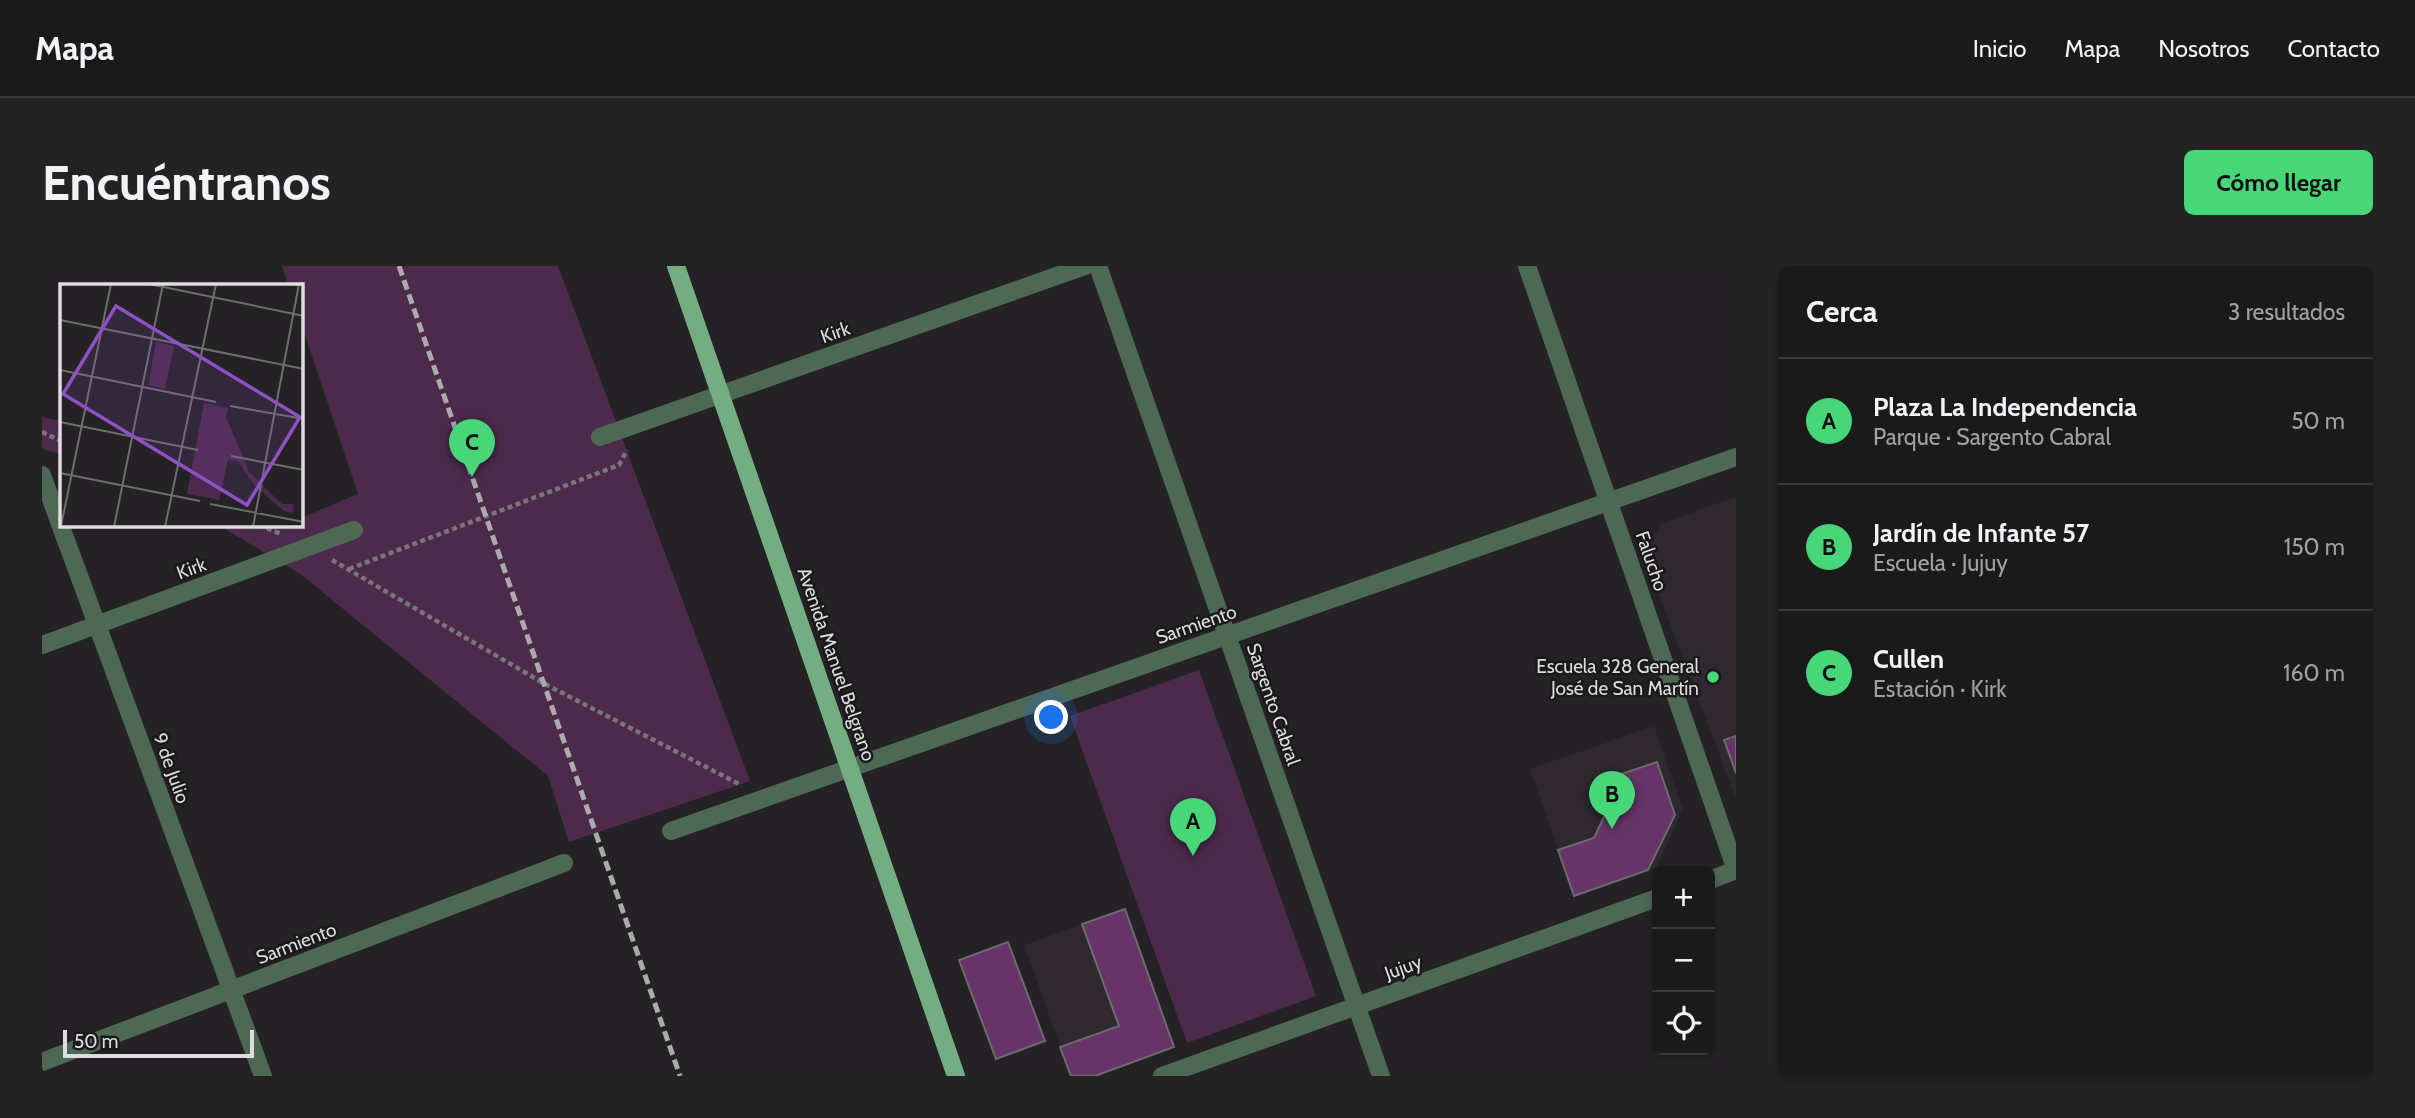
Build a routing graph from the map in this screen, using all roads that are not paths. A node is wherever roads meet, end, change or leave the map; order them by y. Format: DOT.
graph roads {
  1 [pos="676,266"];
  2 [pos="1085,266"];
  3 [pos="1098,266"];
  4 [pos="1527,266"];
  5 [pos="721,394"];
  6 [pos="600,437"];
  7 [pos="1736,457"];
  8 [pos="42,475"];
  9 [pos="1610,501"];
  10 [pos="60,524"];
  11 [pos="61,527"];
  12 [pos="354,530"];
  13 [pos="97,625"];
  14 [pos="1228,635"];
  15 [pos="42,645"];
  16 [pos="852,768"];
  17 [pos="670,831"];
  18 [pos="564,863"];
  19 [pos="1736,870"];
  20 [pos="1715,878"];
  21 [pos="1652,900"];
  22 [pos="232,990"];
  23 [pos="1356,1007"];
  24 [pos="42,1062"];
  25 [pos="262,1076"];
  26 [pos="956,1076"];
  27 [pos="1162,1076"];
  28 [pos="1381,1076"];
  1 -- 5 [label="main road, Avenida Manuel Belgrano"];
  2 -- 5 [label="street, Kirk"];
  3 -- 14 [label="street, Sargento Cabral"];
  4 -- 9 [label="street, Falucho"];
  5 -- 6 [label="street, Kirk"];
  5 -- 16 [label="main road, Avenida Manuel Belgrano"];
  7 -- 9 [label="street, Sarmiento"];
  8 -- 10 [label="street, 9 de Julio"];
  9 -- 14 [label="street, Sarmiento"];
  9 -- 19 [label="street, Falucho"];
  11 -- 13 [label="street, 9 de Julio"];
  12 -- 13 [label="street, Kirk"];
  13 -- 15 [label="street, Kirk"];
  13 -- 22 [label="street, 9 de Julio"];
  14 -- 16 [label="street, Sarmiento"];
  14 -- 23 [label="street, Sargento Cabral"];
  16 -- 17 [label="street, Sarmiento"];
  16 -- 26 [label="main road, Avenida Manuel Belgrano"];
  18 -- 22 [label="street, Sarmiento"];
  19 -- 20 [label="street"];
  21 -- 23 [label="street, Jujuy"];
  22 -- 24 [label="street, Sarmiento"];
  22 -- 25 [label="street, 9 de Julio"];
  23 -- 27 [label="street, Jujuy"];
  23 -- 28 [label="street, Sargento Cabral"];
}
